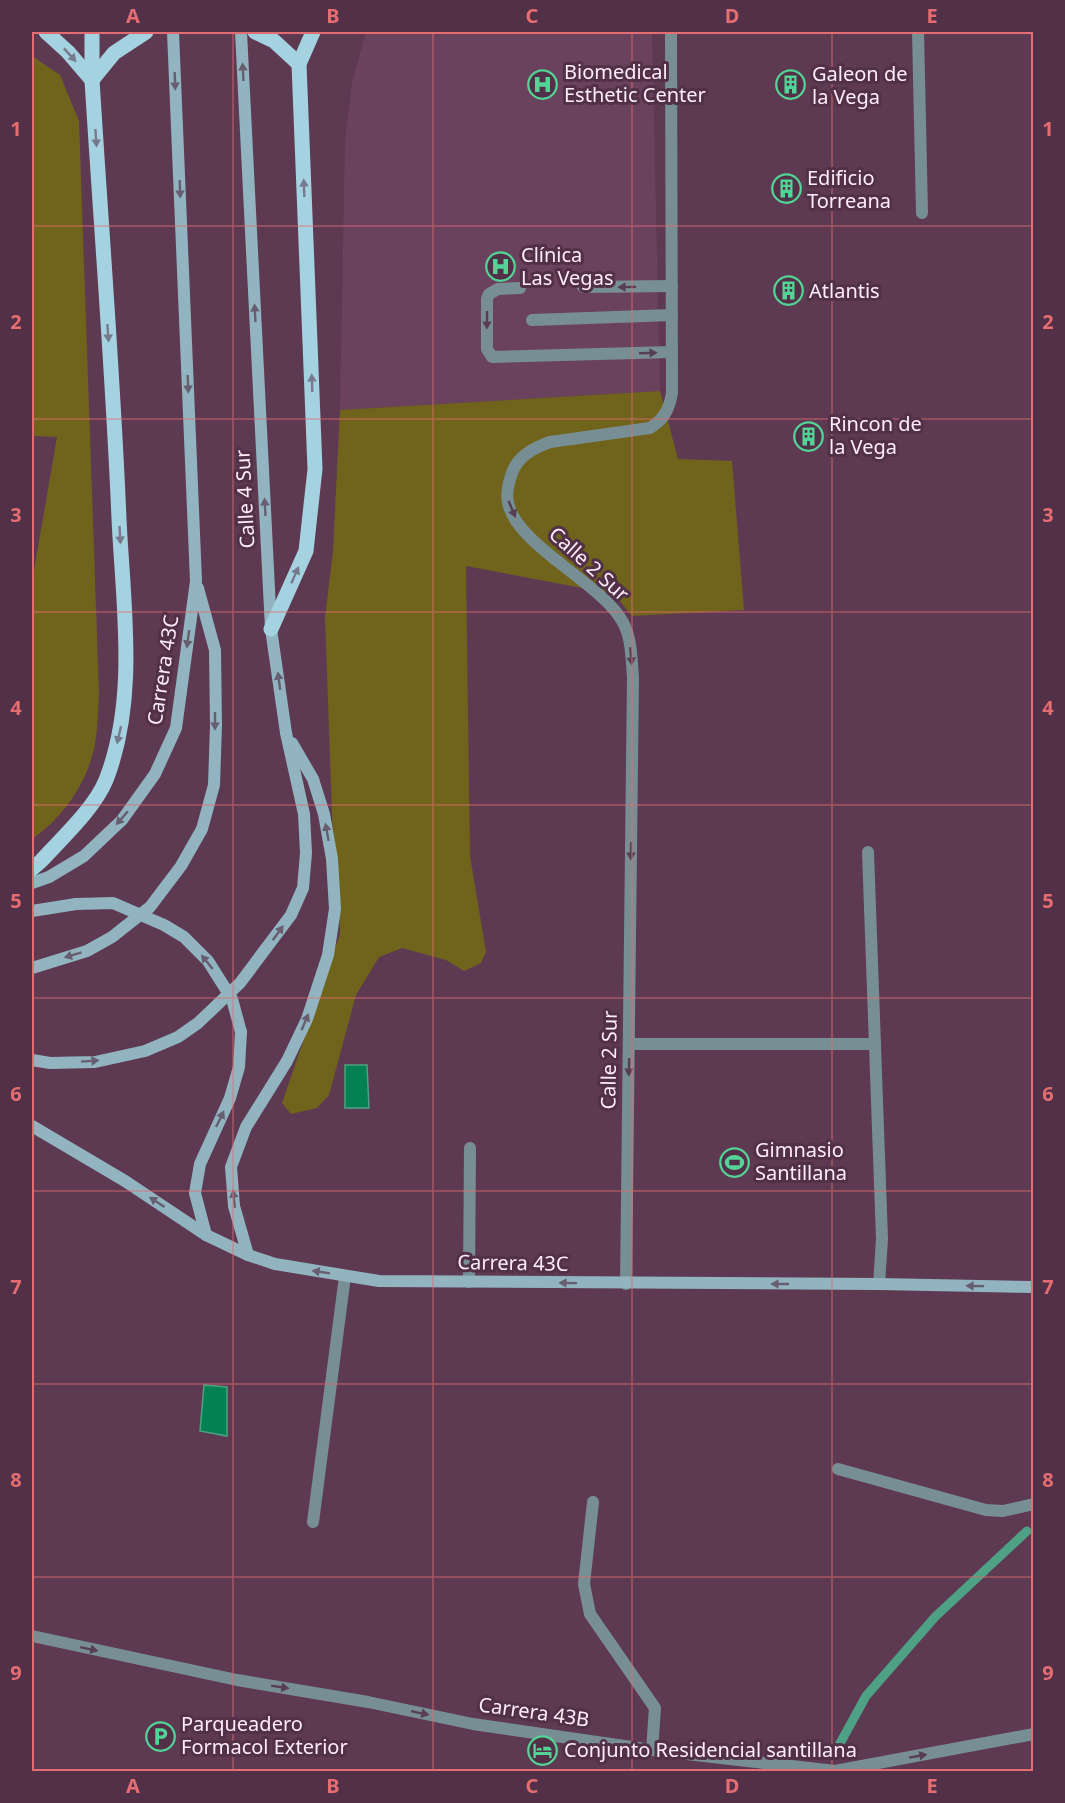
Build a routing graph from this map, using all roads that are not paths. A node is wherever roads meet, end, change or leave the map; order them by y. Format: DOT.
graph roads {
  1 [pos="45,32"];
  2 [pos="92,32"];
  3 [pos="146,32"];
  4 [pos="173,32"];
  5 [pos="241,32"];
  6 [pos="255,32"];
  7 [pos="313,32"];
  8 [pos="671,32"];
  9 [pos="918,32"];
  10 [pos="299,64"];
  11 [pos="92,80"];
  12 [pos="922,213"];
  13 [pos="672,286"];
  14 [pos="583,287"];
  15 [pos="520,288"];
  16 [pos="672,315"];
  17 [pos="532,320"];
  18 [pos="672,352"];
  19 [pos="196,581"];
  20 [pos="272,629"];
  21 [pos="286,733"];
  22 [pos="868,852"];
  23 [pos="32,868"];
  24 [pos="32,883"];
  25 [pos="32,911"];
  26 [pos="32,968"];
  27 [pos="629,1044"];
  28 [pos="875,1044"];
  29 [pos="32,1060"];
  30 [pos="32,1125"];
  31 [pos="470,1148"];
  32 [pos="206,1234"];
  33 [pos="248,1255"];
  34 [pos="345,1275"];
  35 [pos="469,1282"];
  36 [pos="626,1284"];
  37 [pos="879,1284"];
  38 [pos="1034,1287"];
  39 [pos="838,1469"];
  40 [pos="593,1502"];
  41 [pos="1034,1504"];
  42 [pos="313,1522"];
  43 [pos="32,1636"];
  44 [pos="1034,1734"];
  45 [pos="652,1750"];
  1 -- 11 [label="main road, one-way"];
  2 -- 11 [label="main road"];
  3 -- 11 [label="main road"];
  4 -- 19 [label="main road, one-way"];
  20 -- 5 [label="main road, Calle 4 Sur, one-way"];
  6 -- 10 [label="main road"];
  7 -- 10 [label="main road"];
  8 -- 13 [label="street, Calle 2 Sur"];
  9 -- 12 [label="street"];
  20 -- 10 [label="main road, one-way"];
  11 -- 23 [label="main road, one-way"];
  13 -- 14 [label="street, one-way"];
  13 -- 16 [label="street, Calle 2 Sur"];
  15 -- 18 [label="street, one-way"];
  16 -- 17 [label="street"];
  16 -- 18 [label="street, Calle 2 Sur"];
  18 -- 27 [label="street, Calle 2 Sur, one-way"];
  19 -- 24 [label="main road, Carrera 43C, one-way"];
  19 -- 26 [label="main road, one-way"];
  21 -- 20 [label="main road, Calle 4 Sur, one-way"];
  29 -- 21 [label="main road, Calle 4 Sur, one-way"];
  33 -- 21 [label="main road, one-way"];
  22 -- 28 [label="street"];
  32 -- 25 [label="main road, one-way, bridge"];
  27 -- 28 [label="street"];
  27 -- 36 [label="street, Calle 2 Sur, one-way"];
  28 -- 37 [label="street"];
  32 -- 30 [label="main road, Carrera 43C, one-way"];
  31 -- 35 [label="street"];
  32 -- 33 [label="main road, Carrera 43C"];
  34 -- 33 [label="main road, Carrera 43C, one-way"];
  34 -- 35 [label="main road, Carrera 43C"];
  34 -- 42 [label="street"];
  36 -- 35 [label="main road, Carrera 43C, one-way"];
  37 -- 36 [label="main road, Carrera 43C, one-way"];
  38 -- 37 [label="main road, Carrera 43C, one-way"];
  39 -- 41 [label="street"];
  40 -- 45 [label="street"];
  43 -- 45 [label="street, Carrera 43B, one-way"];
  45 -- 44 [label="street, Carrera 43B, one-way"];
}
